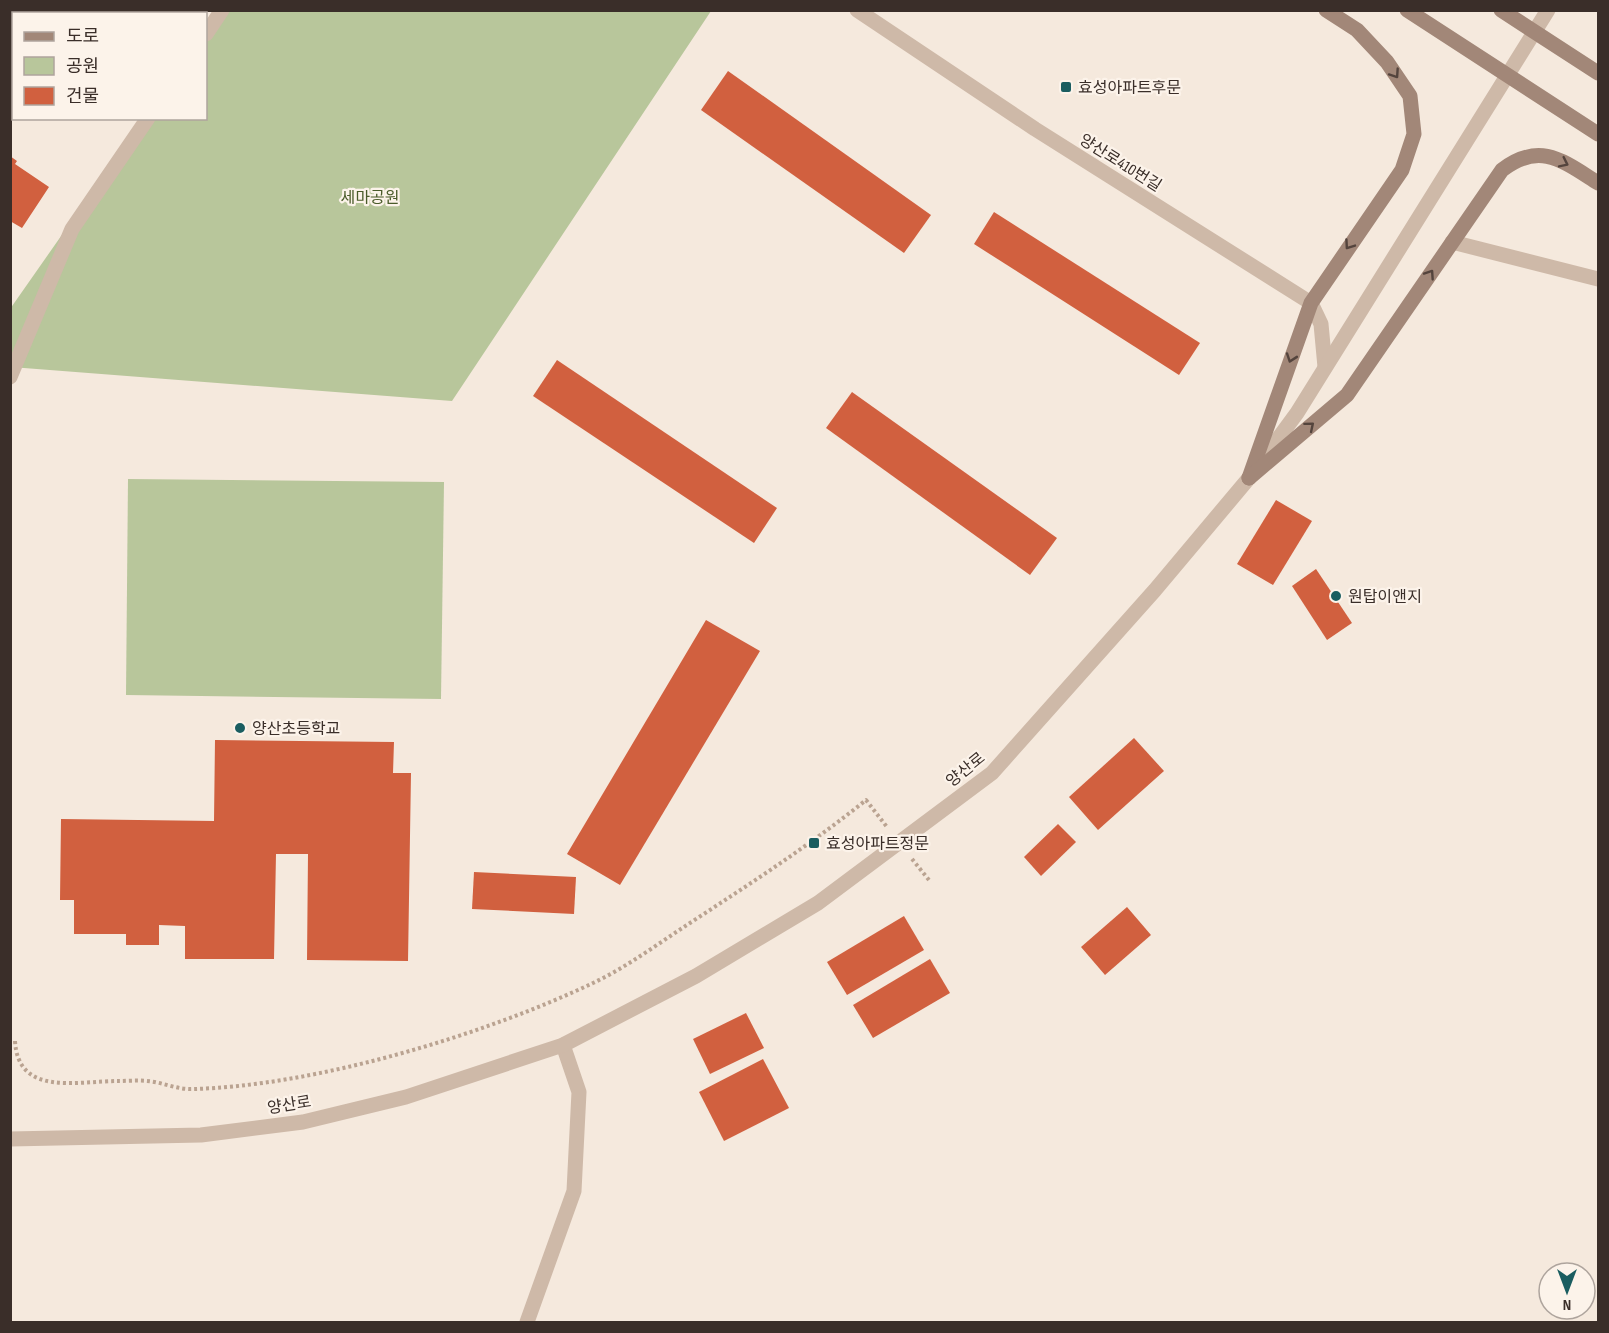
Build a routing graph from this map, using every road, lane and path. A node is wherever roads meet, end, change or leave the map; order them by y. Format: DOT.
graph roads {
  1 [pos="222,10"];
  2 [pos="857,10"];
  3 [pos="1326,10"];
  4 [pos="1407,10"];
  5 [pos="1501,10"];
  6 [pos="1548,10"];
  7 [pos="207,32"];
  8 [pos="1599,73"];
  9 [pos="147,120"];
  10 [pos="1599,134"];
  11 [pos="1599,183"];
  12 [pos="1452,242"];
  13 [pos="1599,279"];
  14 [pos="1311,303"];
  15 [pos="1325,367"];
  16 [pos="10,377"];
  17 [pos="1249,478"];
  18 [pos="866,800"];
  19 [pos="15,1041"];
  20 [pos="563,1045"];
  21 [pos="13,1054"];
  22 [pos="10,1139"];
  23 [pos="527,1323"];
  1 -- 7 [label="street"];
  2 -- 14 [label="street, 양산로410번길"];
  3 -- 14 [label="main road, one-way"];
  4 -- 10 [label="main road"];
  5 -- 8 [label="main road"];
  6 -- 15 [label="street, 양산로"];
  9 -- 16 [label="street"];
  12 -- 11 [label="main road, one-way"];
  12 -- 13 [label="street"];
  17 -- 12 [label="main road, one-way"];
  14 -- 15 [label="street"];
  14 -- 17 [label="main road, one-way"];
  15 -- 17 [label="street, 양산로"];
  17 -- 20 [label="street, 양산로"];
  18 -- 21 [label="path"];
  19 -- 21 [label="path"];
  20 -- 22 [label="street, 양산로"];
  20 -- 23 [label="street"];
}
